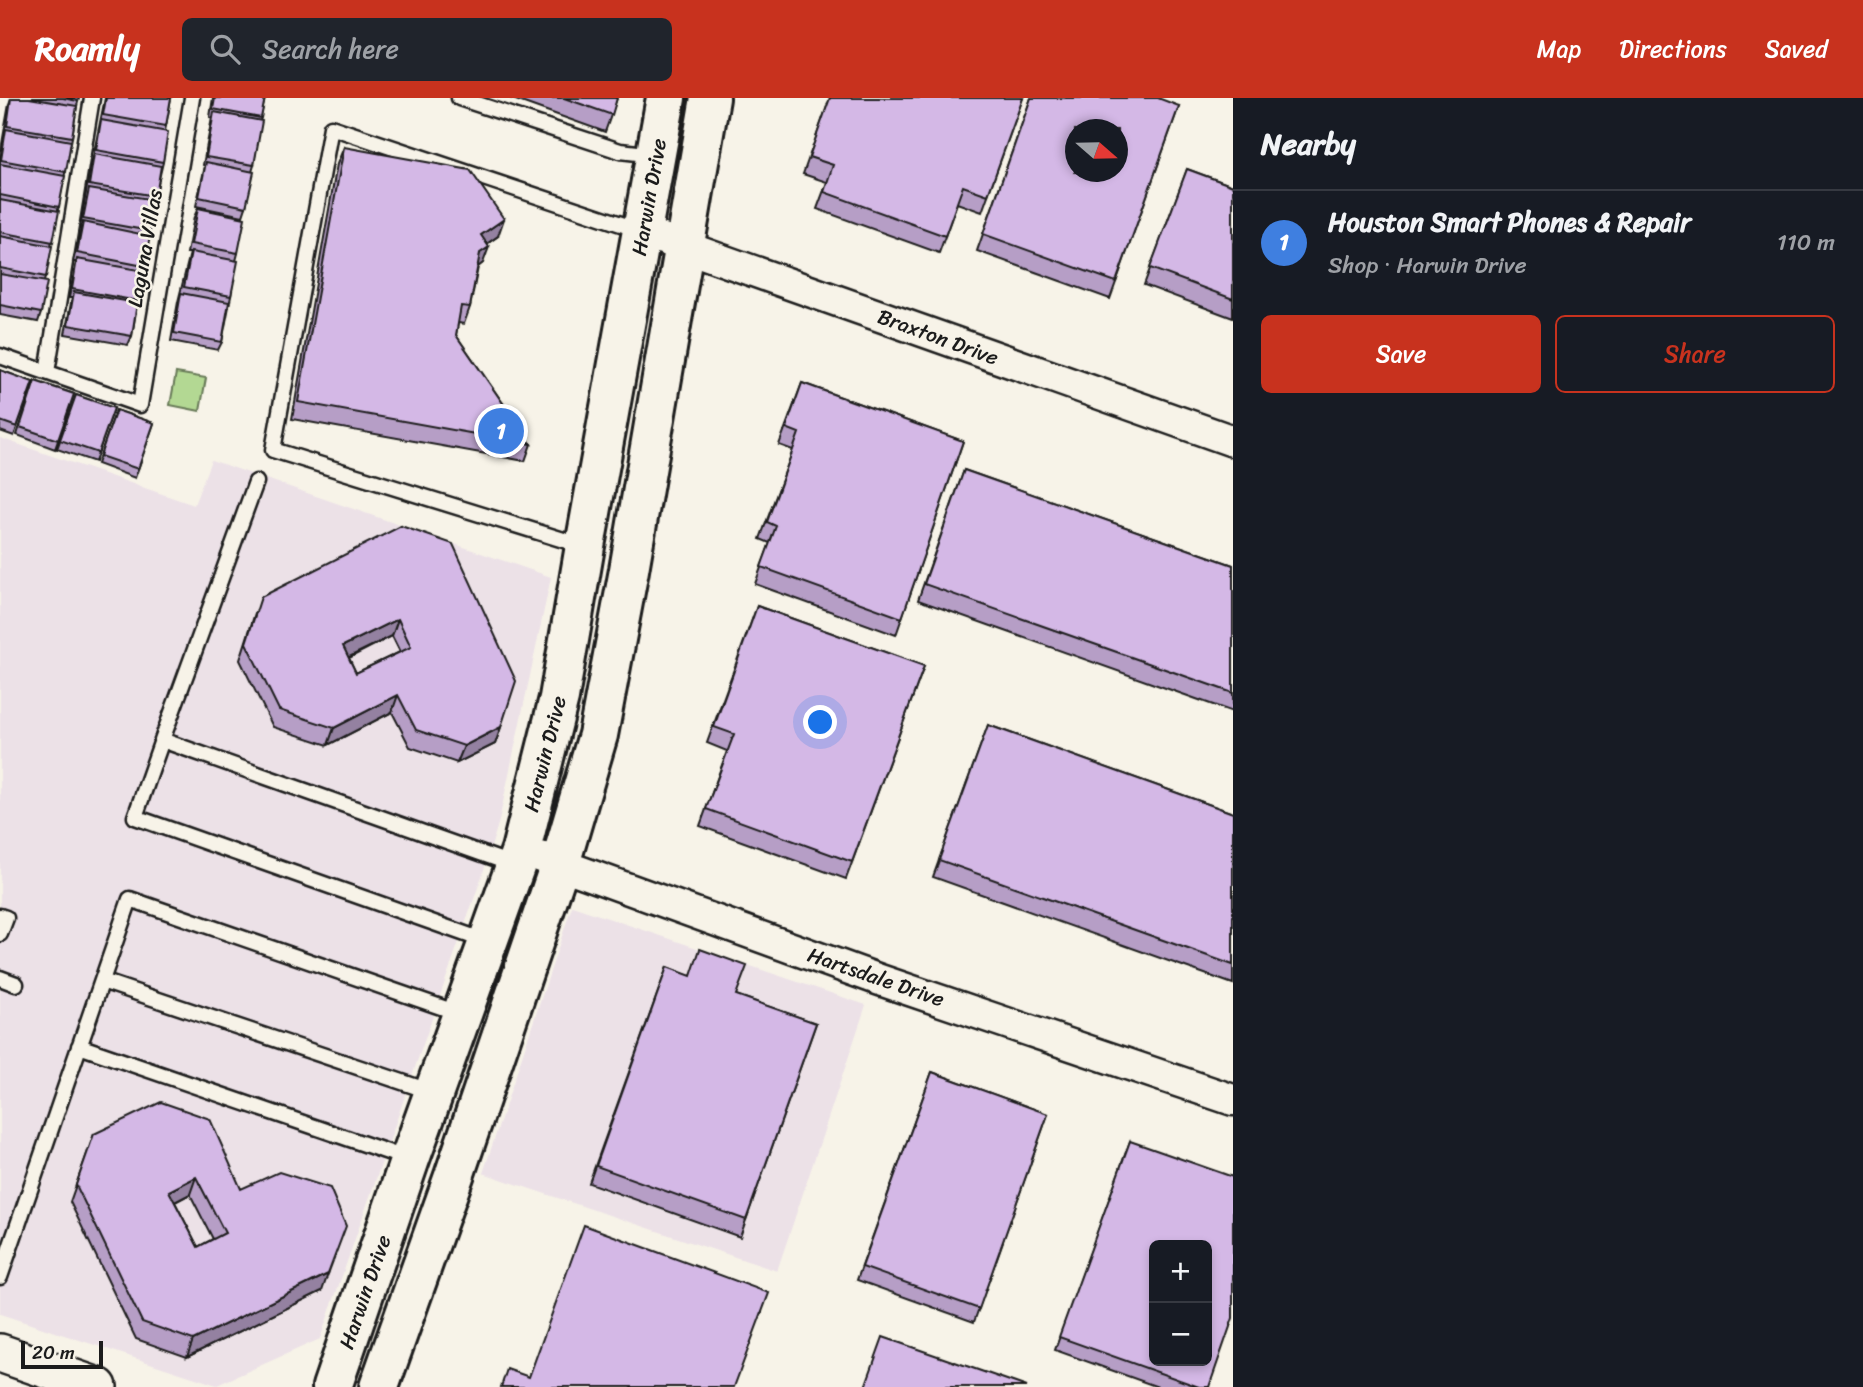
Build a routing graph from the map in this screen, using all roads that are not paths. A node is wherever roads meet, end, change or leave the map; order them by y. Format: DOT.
graph roads {
  1 [pos="92,98"];
  2 [pos="192,98"];
  3 [pos="459,98"];
  4 [pos="666,98"];
  5 [pos="710,98"];
  6 [pos="656,155"];
  7 [pos="643,232"];
  8 [pos="683,246"];
  9 [pos="0,356"];
  10 [pos="47,372"];
  11 [pos="1233,441"];
  12 [pos="256,482"];
  13 [pos="584,546"];
  14 [pos="162,740"];
  15 [pos="518,858"];
  16 [pos="560,863"];
  17 [pos="0,916"];
  18 [pos="0,934"];
  19 [pos="488,942"];
  20 [pos="0,978"];
  21 [pos="102,981"];
  22 [pos="16,984"];
  23 [pos="462,1015"];
  24 [pos="79,1046"];
  25 [pos="434,1092"];
  26 [pos="1233,1100"];
  27 [pos="410,1159"];
  28 [pos="454,1176"];
  29 [pos="0,1277"];
  30 [pos="0,1353"];
  31 [pos="98,1387"];
  32 [pos="332,1387"];
  33 [pos="379,1387"];
  1 -- 10 [label="lane"];
  2 -- 10 [label="lane, Laguna Villas"];
  3 -- 6 [label="lane"];
  4 -- 6 [label="main road, Harwin Drive"];
  5 -- 8 [label="main road, Harwin Drive"];
  6 -- 7 [label="main road, Harwin Drive"];
  7 -- 8 [label="street, Braxton Drive"];
  7 -- 13 [label="main road, Harwin Drive"];
  7 -- 13 [label="lane"];
  8 -- 11 [label="street, Braxton Drive"];
  8 -- 16 [label="main road, Harwin Drive"];
  9 -- 10 [label="lane"];
  12 -- 14 [label="lane"];
  13 -- 15 [label="main road, Harwin Drive"];
  14 -- 15 [label="lane"];
  14 -- 19 [label="lane"];
  15 -- 16 [label="street, Hartsdale Drive"];
  15 -- 19 [label="main road, Harwin Drive"];
  16 -- 26 [label="street, Hartsdale Drive"];
  16 -- 28 [label="main road, Harwin Drive"];
  17 -- 18 [label="lane"];
  19 -- 23 [label="main road, Harwin Drive"];
  20 -- 22 [label="lane"];
  21 -- 23 [label="lane"];
  21 -- 24 [label="lane"];
  21 -- 25 [label="lane"];
  23 -- 25 [label="main road, Harwin Drive"];
  24 -- 27 [label="lane"];
  24 -- 29 [label="lane"];
  25 -- 27 [label="main road, Harwin Drive"];
  27 -- 28 [label="main road"];
  27 -- 32 [label="main road, Harwin Drive"];
  28 -- 33 [label="main road, Harwin Drive"];
  30 -- 31 [label="street"];
}
